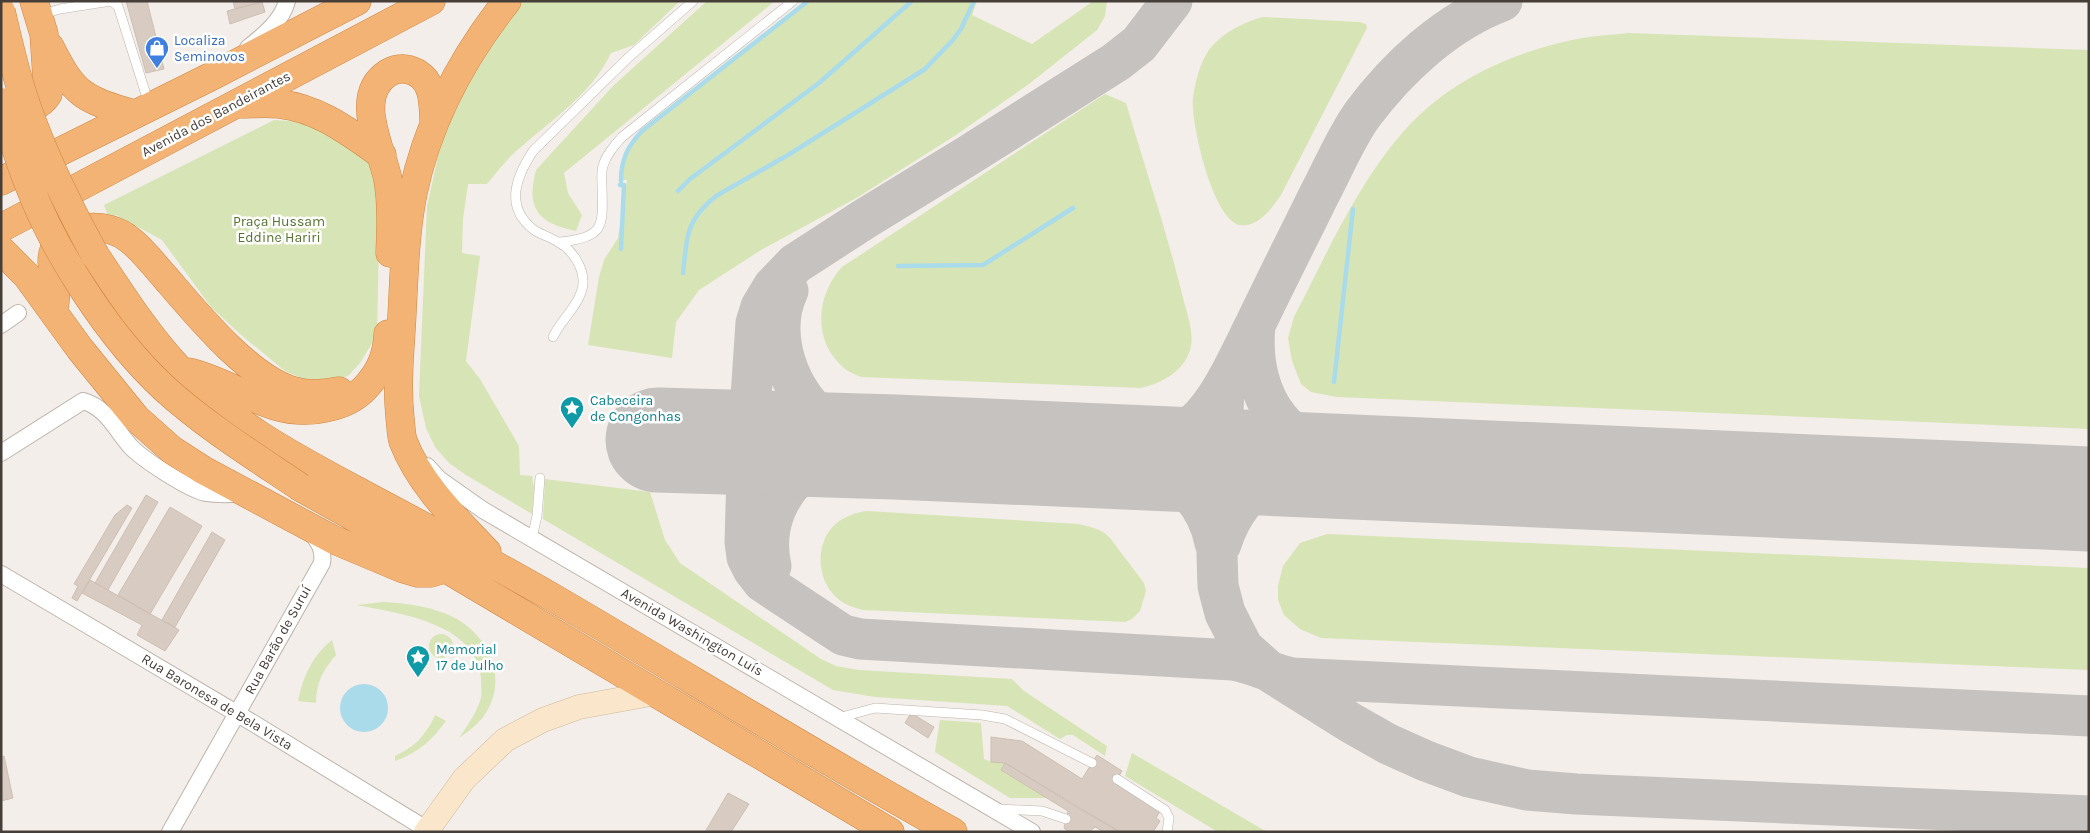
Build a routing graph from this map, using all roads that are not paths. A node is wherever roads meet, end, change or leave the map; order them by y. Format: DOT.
graph roads {
  1 [pos="111,1"];
  2 [pos="288,1"];
  3 [pos="357,1"];
  4 [pos="431,1"];
  5 [pos="507,1"];
  6 [pos="693,1"];
  7 [pos="793,1"];
  8 [pos="1,11"];
  9 [pos="39,17"];
  10 [pos="212,76"];
  11 [pos="1,102"];
  12 [pos="235,104"];
  13 [pos="142,110"];
  14 [pos="1,116"];
  15 [pos="434,122"];
  16 [pos="382,156"];
  17 [pos="1,181"];
  18 [pos="1,228"];
  19 [pos="560,242"];
  20 [pos="1,250"];
  21 [pos="54,310"];
  22 [pos="18,313"];
  23 [pos="1,325"];
  24 [pos="553,337"];
  25 [pos="179,370"];
  26 [pos="370,383"];
  27 [pos="397,392"];
  28 [pos="1,454"];
  29 [pos="305,476"];
  30 [pos="540,478"];
  31 [pos="248,494"];
  32 [pos="306,527"];
  33 [pos="532,538"];
  34 [pos="445,568"];
  35 [pos="503,569"];
  36 [pos="1,574"];
  37 [pos="656,693"];
  38 [pos="237,713"];
  39 [pos="838,718"];
  40 [pos="1092,763"];
  41 [pos="1117,779"];
  42 [pos="993,809"];
  43 [pos="1066,819"];
  44 [pos="428,831"];
  45 [pos="888,831"];
  46 [pos="170,832"];
  47 [pos="953,832"];
  48 [pos="1032,832"];
  49 [pos="1167,832"];
  1 -- 9 [label="lane"];
  1 -- 13 [label="lane"];
  2 -- 10 [label="street"];
  3 -- 10 [label="highway"];
  4 -- 12 [label="highway, Avenida dos Bandeirantes"];
  5 -- 15 [label="highway"];
  6 -- 19 [label="lane"];
  7 -- 19 [label="lane"];
  8 -- 25 [label="highway, bridge"];
  9 -- 13 [label="highway"];
  9 -- 14 [label="highway"];
  10 -- 13 [label="highway"];
  11 -- 29 [label="highway, bridge"];
  12 -- 16 [label="highway"];
  12 -- 18 [label="highway, Avenida dos Bandeirantes"];
  13 -- 17 [label="highway"];
  15 -- 16 [label="highway"];
  15 -- 27 [label="highway"];
  16 -- 26 [label="highway"];
  19 -- 24 [label="lane"];
  20 -- 21 [label="highway"];
  21 -- 26 [label="highway"];
  21 -- 31 [label="highway"];
  22 -- 23 [label="street"];
  25 -- 26 [label="highway"];
  25 -- 29 [label="highway"];
  27 -- 33 [label="street, Avenida Washington Luís"];
  27 -- 35 [label="highway"];
  28 -- 31 [label="street"];
  29 -- 34 [label="highway"];
  29 -- 35 [label="highway"];
  30 -- 33 [label="lane"];
  31 -- 32 [label="highway"];
  32 -- 34 [label="highway"];
  32 -- 38 [label="street, Rua Barão de Suruí"];
  33 -- 39 [label="street, Avenida Washington Luís"];
  34 -- 37 [label="highway"];
  35 -- 47 [label="highway"];
  36 -- 38 [label="street, Rua Baronesa de Bela Vista"];
  37 -- 44 [label="street"];
  37 -- 45 [label="highway"];
  38 -- 44 [label="street, Rua Baronesa de Bela Vista"];
  38 -- 46 [label="street, Rua Barão de Suruí"];
  39 -- 40 [label="lane"];
  39 -- 42 [label="street, Avenida Washington Luís"];
  41 -- 49 [label="lane"];
  42 -- 43 [label="lane"];
  42 -- 48 [label="street, Avenida Washington Luís"];
}
